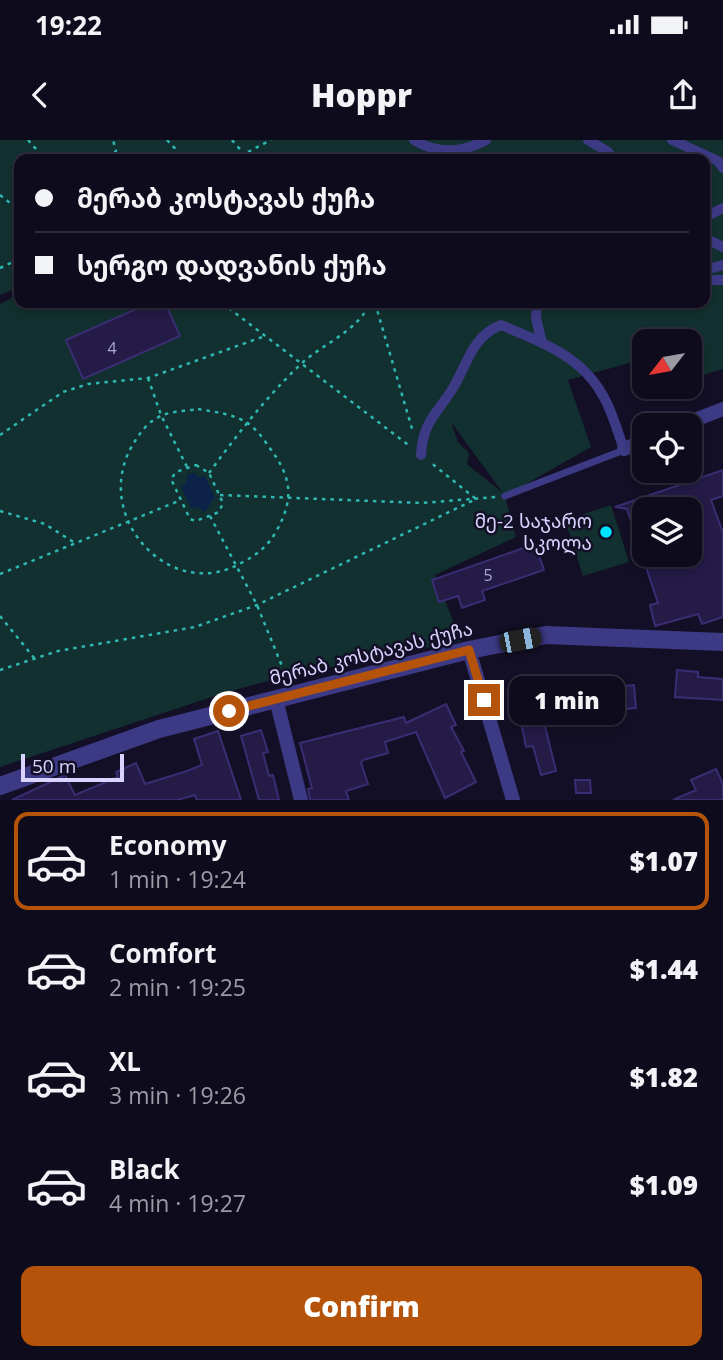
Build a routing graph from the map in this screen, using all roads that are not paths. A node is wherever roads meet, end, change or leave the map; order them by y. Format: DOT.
graph roads {
  1 [pos="414,140"];
  2 [pos="486,140"];
  3 [pos="608,140"];
  4 [pos="672,140"];
  5 [pos="592,142"];
  6 [pos="609,154"];
  7 [pos="704,154"];
  8 [pos="710,157"];
  9 [pos="723,168"];
  10 [pos="537,308"];
  11 [pos="542,343"];
  12 [pos="723,409"];
  13 [pos="702,417"];
  14 [pos="632,446"];
  15 [pos="624,449"];
  16 [pos="421,455"];
  17 [pos="505,496"];
  18 [pos="723,642"];
  19 [pos="469,650"];
  20 [pos="276,699"];
  21 [pos="0,786"];
  22 [pos="301,800"];
  23 [pos="513,800"];
  1 -- 2 [label="street"];
  3 -- 5 [label="street"];
  4 -- 7 [label="street"];
  5 -- 6 [label="street"];
  8 -- 9 [label="street"];
  10 -- 11 [label="street"];
  11 -- 15 [label="street"];
  11 -- 16 [label="street"];
  12 -- 13 [label="street"];
  14 -- 15 [label="street"];
  15 -- 17 [label="lane"];
  18 -- 19 [label="street, მერაბ კოსტავას ქუჩა"];
  19 -- 20 [label="street, მერაბ კოსტავას ქუჩა"];
  19 -- 23 [label="street"];
  20 -- 21 [label="street, მერაბ კოსტავას ქუჩა"];
  20 -- 22 [label="street"];
}
